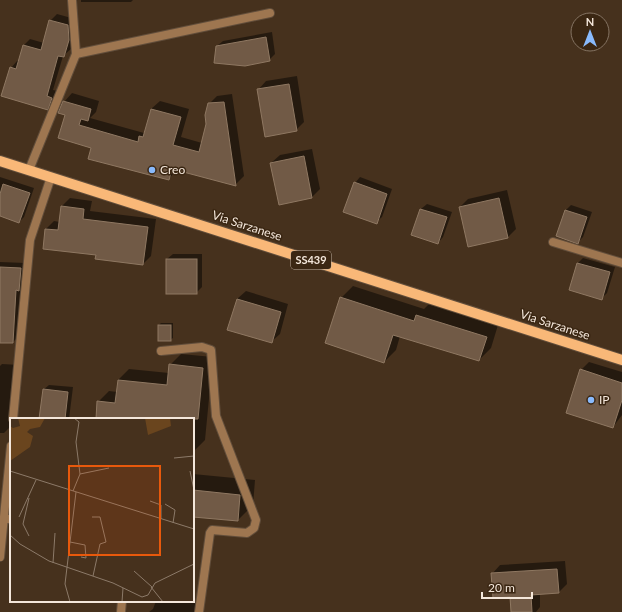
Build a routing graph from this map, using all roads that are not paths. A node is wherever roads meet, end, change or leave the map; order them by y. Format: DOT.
graph roads {
  1 [pos="72,0"];
  2 [pos="270,13"];
  3 [pos="76,54"];
  4 [pos="0,161"];
  5 [pos="28,170"];
  6 [pos="51,177"];
  7 [pos="553,242"];
  8 [pos="622,263"];
  9 [pos="160,351"];
  10 [pos="622,360"];
  11 [pos="13,418"];
  12 [pos="10,470"];
  13 [pos="8,519"];
  14 [pos="0,557"];
  15 [pos="199,612"];
  1 -- 3 [label="street"];
  2 -- 3 [label="street"];
  3 -- 5 [label="street"];
  4 -- 5 [label="main road, Via Sarzanese / SS439"];
  5 -- 6 [label="main road, Via Sarzanese / SS439"];
  6 -- 10 [label="main road, Via Sarzanese / SS439"];
  6 -- 11 [label="street"];
  7 -- 8 [label="street"];
  9 -- 15 [label="street"];
  12 -- 13 [label="street"];
  13 -- 14 [label="street"];
}
